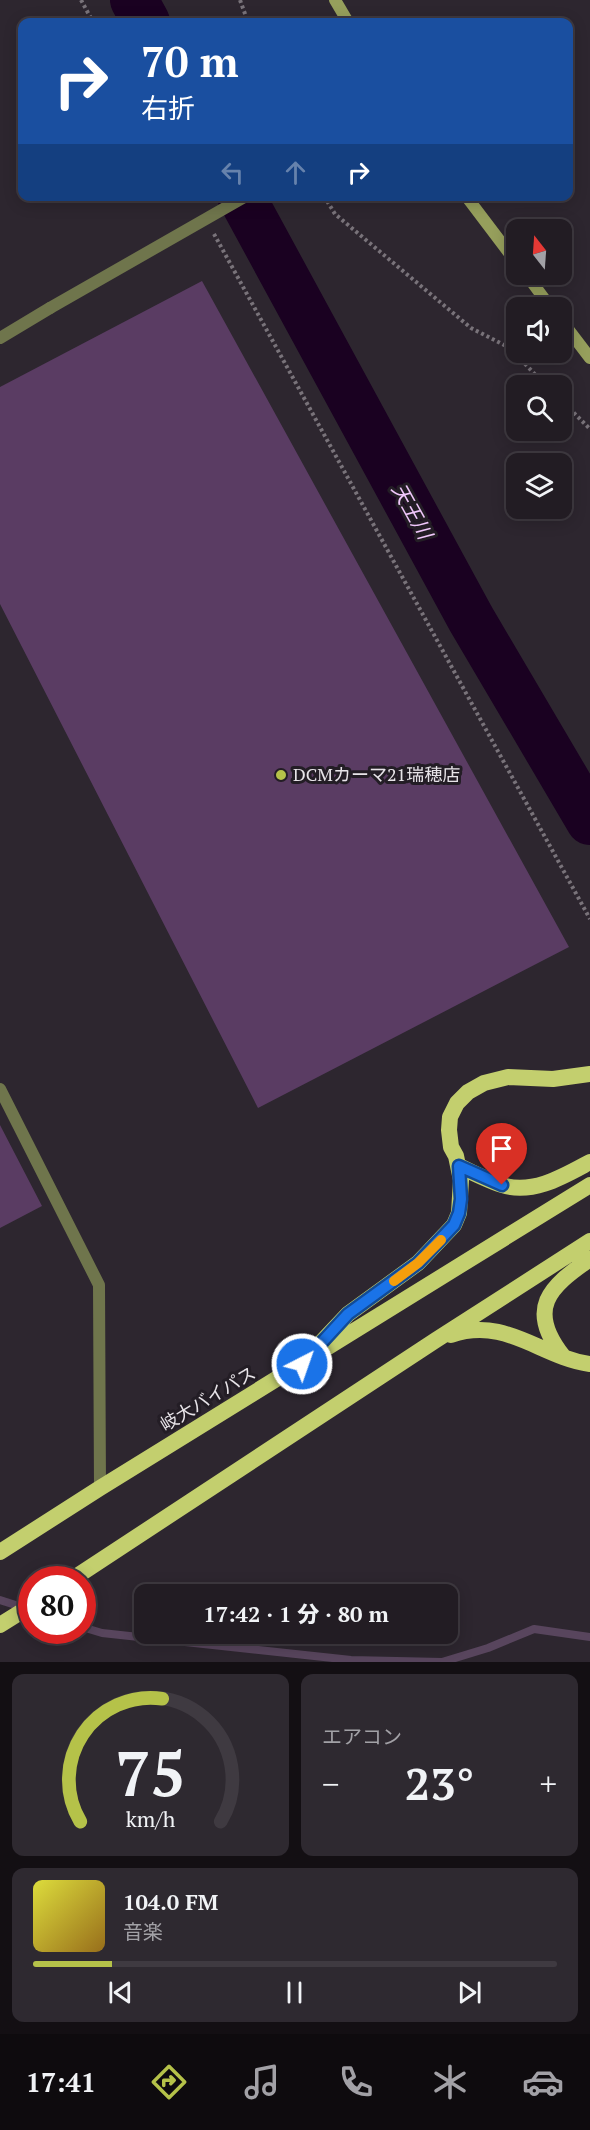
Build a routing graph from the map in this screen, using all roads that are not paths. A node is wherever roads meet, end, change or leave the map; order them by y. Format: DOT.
graph roads {
  1 [pos="335,0"];
  2 [pos="346,18"];
  3 [pos="237,201"];
  4 [pos="470,201"];
  5 [pos="506,249"];
  6 [pos="572,334"];
  7 [pos="0,338"];
  8 [pos="590,358"];
  9 [pos="590,1074"];
  10 [pos="0,1089"];
  11 [pos="590,1162"];
  12 [pos="459,1166"];
  13 [pos="590,1185"];
  14 [pos="590,1241"];
  15 [pos="590,1259"];
  16 [pos="436,1340"];
  17 [pos="565,1359"];
  18 [pos="302,1364"];
  19 [pos="590,1364"];
  20 [pos="100,1488"];
  21 [pos="0,1552"];
  22 [pos="92,1566"];
  23 [pos="18,1613"];
  24 [pos="0,1624"];
  1 -- 2 [label="main road"];
  3 -- 7 [label="street, bridge"];
  4 -- 5 [label="main road"];
  6 -- 8 [label="main road"];
  9 -- 12 [label="highway"];
  10 -- 20 [label="street"];
  11 -- 12 [label="highway"];
  12 -- 18 [label="highway"];
  13 -- 18 [label="highway, 岐大バイパス"];
  14 -- 16 [label="highway"];
  15 -- 17 [label="highway"];
  16 -- 17 [label="highway"];
  16 -- 22 [label="highway"];
  17 -- 19 [label="highway"];
  18 -- 20 [label="highway, 岐大バイパス"];
  20 -- 21 [label="highway, 岐大バイパス"];
  23 -- 24 [label="highway"];
}
